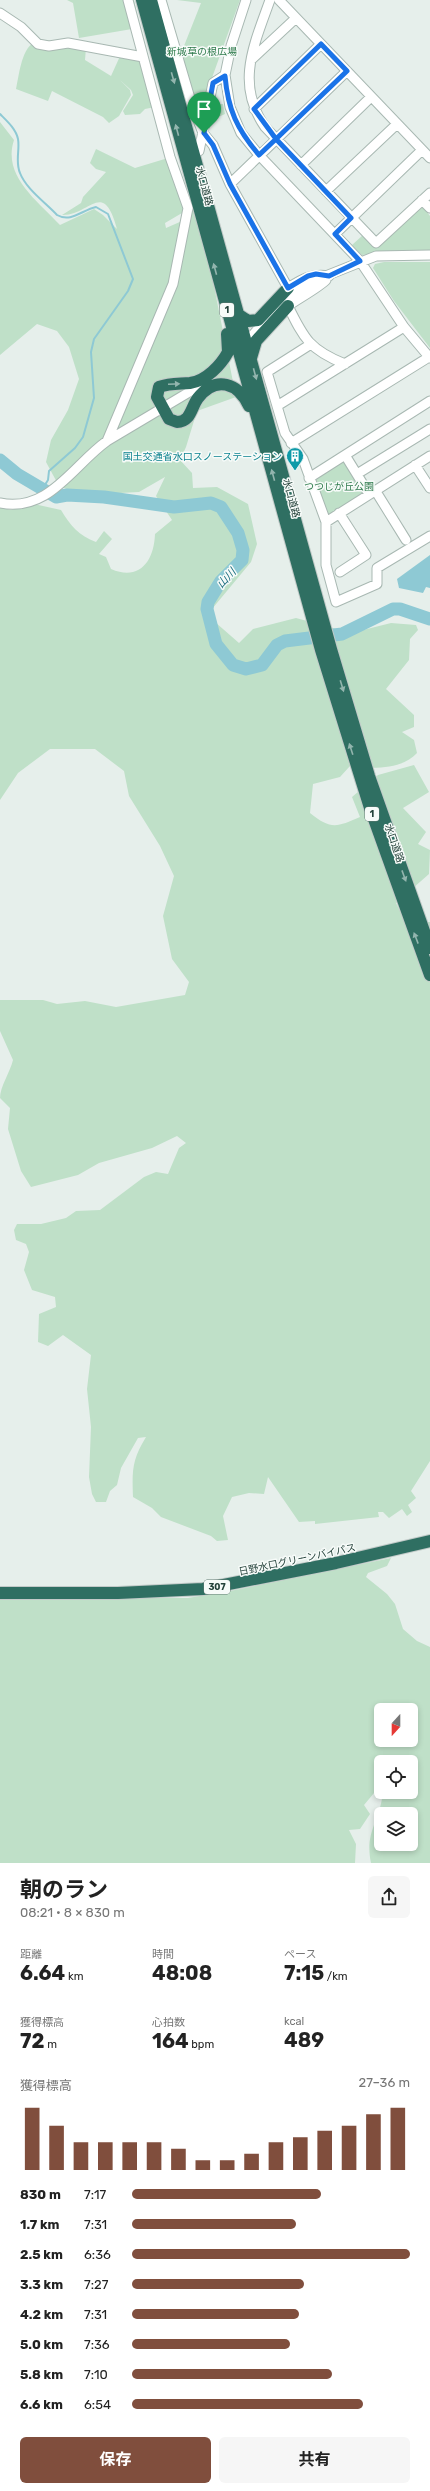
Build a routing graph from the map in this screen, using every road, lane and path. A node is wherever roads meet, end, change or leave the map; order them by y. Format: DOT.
graph roads {
  1 [pos="128,0"];
  2 [pos="142,0"];
  3 [pos="151,0"];
  4 [pos="161,0"];
  5 [pos="246,0"];
  6 [pos="270,0"];
  7 [pos="279,0"];
  8 [pos="0,13"];
  9 [pos="296,18"];
  10 [pos="321,44"];
  11 [pos="145,55"];
  12 [pos="251,60"];
  13 [pos="347,71"];
  14 [pos="225,76"];
  15 [pos="372,97"];
  16 [pos="254,109"];
  17 [pos="397,124"];
  18 [pos="204,133"];
  19 [pos="276,139"];
  20 [pos="422,150"];
  21 [pos="199,151"];
  22 [pos="259,155"];
  23 [pos="430,158"];
  24 [pos="301,165"];
  25 [pos="230,184"];
  26 [pos="326,191"];
  27 [pos="430,193"];
  28 [pos="422,200"];
  29 [pos="430,208"];
  30 [pos="351,218"];
  31 [pos="335,234"];
  32 [pos="430,255"];
  33 [pos="360,261"];
  34 [pos="329,276"];
  35 [pos="288,288"];
  36 [pos="223,297"];
  37 [pos="288,306"];
  38 [pos="239,316"];
  39 [pos="404,327"];
  40 [pos="250,338"];
  41 [pos="311,344"];
  42 [pos="430,357"];
  43 [pos="232,358"];
  44 [pos="251,358"];
  45 [pos="345,364"];
  46 [pos="430,401"];
  47 [pos="277,406"];
  48 [pos="163,408"];
  49 [pos="257,417"];
  50 [pos="430,429"];
  51 [pos="107,441"];
  52 [pos="291,443"];
  53 [pos="345,455"];
  54 [pos="430,456"];
  55 [pos="415,465"];
  56 [pos="358,474"];
  57 [pos="309,478"];
  58 [pos="430,488"];
  59 [pos="372,492"];
  60 [pos="0,503"];
  61 [pos="339,513"];
  62 [pos="326,522"];
  63 [pos="430,536"];
  64 [pos="406,540"];
  65 [pos="340,572"];
  66 [pos="317,620"];
  67 [pos="326,650"];
  68 [pos="430,948"];
  69 [pos="430,975"];
  70 [pos="430,1541"];
  71 [pos="0,1593"];
  1 -- 11 [label="street"];
  36 -- 2 [label="highway, 水口道路 / 1, one-way"];
  3 -- 38 [label="highway, 水口道路 / 1, one-way"];
  4 -- 18 [label="street"];
  5 -- 14 [label="street"];
  6 -- 12 [label="street"];
  7 -- 9 [label="street"];
  8 -- 11 [label="street"];
  9 -- 10 [label="street"];
  9 -- 12 [label="street"];
  10 -- 13 [label="street"];
  10 -- 16 [label="street"];
  11 -- 51 [label="street"];
  12 -- 16 [label="street"];
  13 -- 15 [label="street"];
  13 -- 19 [label="street"];
  14 -- 18 [label="street"];
  14 -- 22 [label="street"];
  15 -- 17 [label="street"];
  15 -- 24 [label="street"];
  16 -- 19 [label="street"];
  17 -- 20 [label="street"];
  17 -- 26 [label="street"];
  18 -- 21 [label="street"];
  18 -- 25 [label="street"];
  19 -- 22 [label="street"];
  19 -- 24 [label="street"];
  20 -- 23 [label="street"];
  20 -- 30 [label="street"];
  22 -- 25 [label="street"];
  22 -- 31 [label="street"];
  24 -- 26 [label="street"];
  25 -- 35 [label="street"];
  26 -- 30 [label="street"];
  27 -- 28 [label="street"];
  28 -- 29 [label="street"];
  28 -- 30 [label="street"];
  30 -- 31 [label="street"];
  31 -- 33 [label="street"];
  32 -- 33 [label="street"];
  33 -- 34 [label="street"];
  33 -- 39 [label="street"];
  34 -- 35 [label="street"];
  34 -- 37 [label="street"];
  34 -- 40 [label="street"];
  35 -- 38 [label="highway"];
  48 -- 36 [label="highway, one-way"];
  36 -- 49 [label="highway, 水口道路 / 1"];
  37 -- 41 [label="street"];
  37 -- 44 [label="highway"];
  38 -- 44 [label="highway, 水口道路 / 1"];
  39 -- 42 [label="street"];
  39 -- 45 [label="street"];
  41 -- 45 [label="street"];
  41 -- 47 [label="street"];
  42 -- 52 [label="street"];
  43 -- 48 [label="street"];
  44 -- 66 [label="highway, 水口道路 / 1, one-way"];
  45 -- 47 [label="street"];
  46 -- 53 [label="street"];
  47 -- 52 [label="street"];
  48 -- 49 [label="highway"];
  48 -- 51 [label="street"];
  66 -- 49 [label="highway, 水口道路 / 1, one-way"];
  50 -- 56 [label="street"];
  51 -- 60 [label="street"];
  52 -- 57 [label="street"];
  53 -- 56 [label="street"];
  53 -- 57 [label="street"];
  54 -- 55 [label="street"];
  55 -- 58 [label="street"];
  55 -- 59 [label="street"];
  56 -- 59 [label="street"];
  57 -- 62 [label="street"];
  59 -- 61 [label="street"];
  59 -- 64 [label="street"];
  61 -- 62 [label="street"];
  61 -- 65 [label="street"];
  62 -- 63 [label="street"];
  66 -- 67 [label="highway, 水口道路 / 1"];
  67 -- 68 [label="highway, 水口道路 / 1, one-way"];
  69 -- 67 [label="highway, 水口道路 / 1, one-way"];
  70 -- 71 [label="highway, 日野水口グリーンバイパス / 307"];
}
